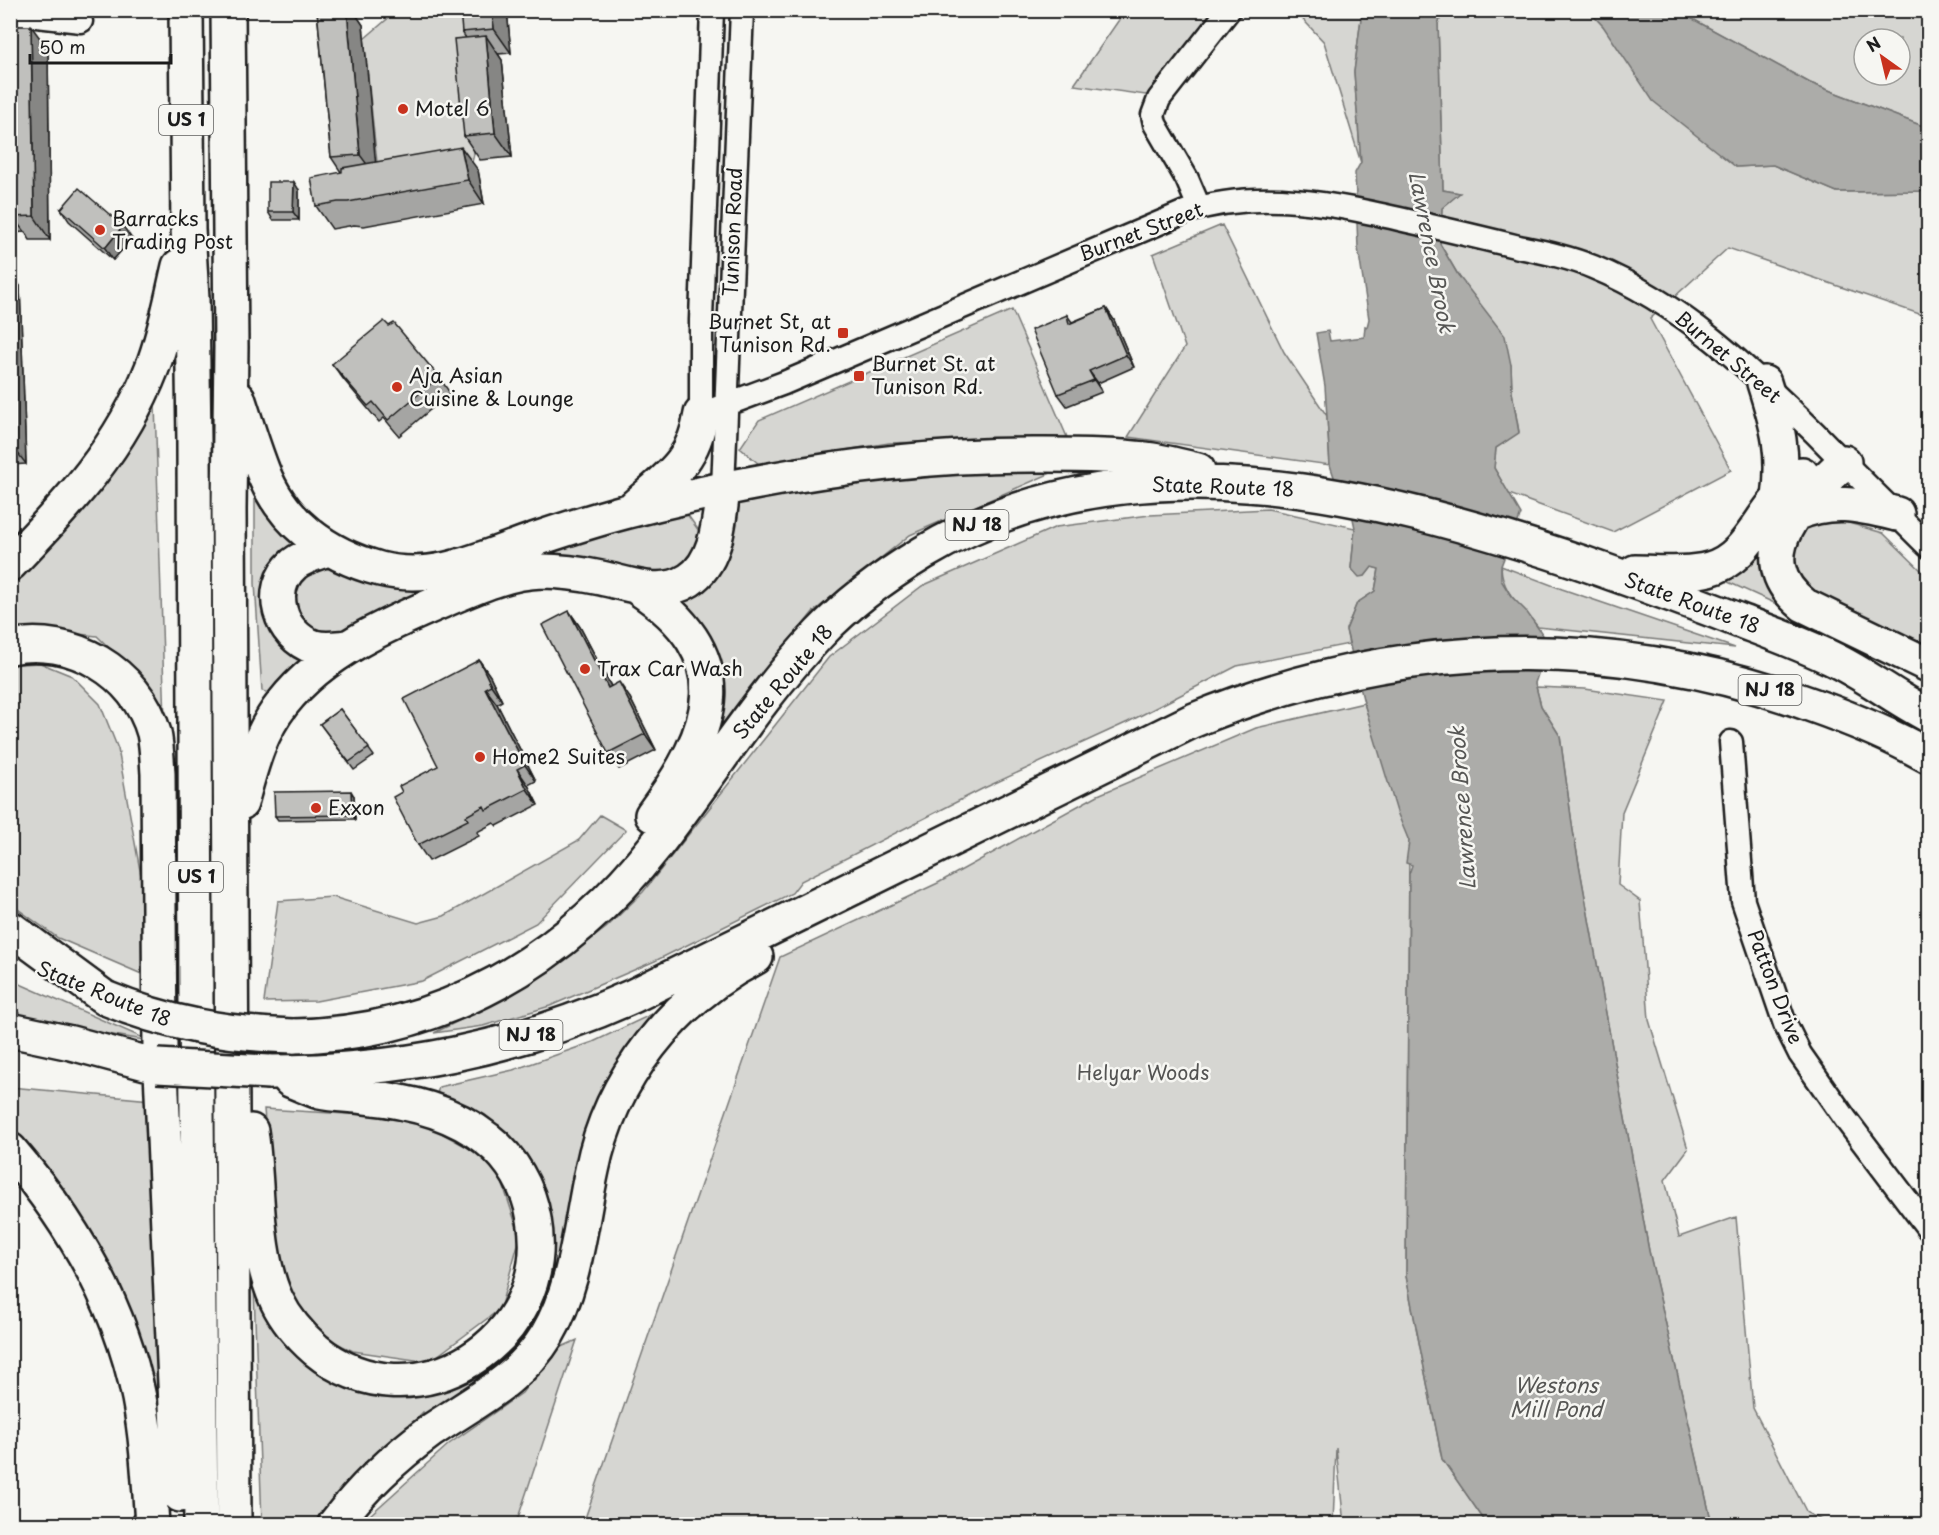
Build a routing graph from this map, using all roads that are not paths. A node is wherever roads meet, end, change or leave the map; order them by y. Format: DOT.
graph roads {
  1 [pos="186,10"];
  2 [pos="228,10"];
  3 [pos="712,10"];
  4 [pos="742,10"];
  5 [pos="1228,10"];
  6 [pos="10,13"];
  7 [pos="81,21"];
  8 [pos="706,181"];
  9 [pos="735,182"];
  10 [pos="1199,207"];
  11 [pos="188,229"];
  12 [pos="230,378"];
  13 [pos="1764,383"];
  14 [pos="714,409"];
  15 [pos="1836,455"];
  16 [pos="1276,486"];
  17 [pos="723,489"];
  18 [pos="1787,506"];
  19 [pos="628,511"];
  20 [pos="1897,514"];
  21 [pos="1929,546"];
  22 [pos="328,549"];
  23 [pos="10,564"];
  24 [pos="1610,572"];
  25 [pos="639,588"];
  26 [pos="10,647"];
  27 [pos="347,648"];
  28 [pos="1833,659"];
  29 [pos="1929,665"];
  30 [pos="1929,692"];
  31 [pos="1929,715"];
  32 [pos="1731,742"];
  33 [pos="1929,756"];
  34 [pos="230,839"];
  35 [pos="841,892"];
  36 [pos="10,928"];
  37 [pos="560,943"];
  38 [pos="10,956"];
  39 [pos="105,998"];
  40 [pos="232,1005"];
  41 [pos="10,1030"];
  42 [pos="10,1050"];
  43 [pos="157,1066"];
  44 [pos="269,1072"];
  45 [pos="10,1150"];
  46 [pos="1929,1228"];
  47 [pos="152,1524"];
  48 [pos="181,1524"];
  49 [pos="201,1524"];
  50 [pos="234,1524"];
  51 [pos="334,1524"];
  1 -- 11 [label="highway, US 1"];
  2 -- 12 [label="highway, US 1"];
  3 -- 8 [label="street, Tunison Road"];
  4 -- 9 [label="street, Tunison Road"];
  5 -- 10 [label="street"];
  6 -- 7 [label="street"];
  8 -- 9 [label="street"];
  8 -- 14 [label="street, Tunison Road"];
  9 -- 14 [label="street, Tunison Road"];
  10 -- 13 [label="street, Burnet Street"];
  10 -- 14 [label="street, Burnet Street"];
  11 -- 23 [label="highway"];
  11 -- 49 [label="highway, US 1"];
  12 -- 22 [label="highway"];
  12 -- 34 [label="highway, US 1"];
  13 -- 15 [label="street, Burnet Street"];
  13 -- 18 [label="highway"];
  14 -- 17 [label="street, Tunison Road"];
  14 -- 19 [label="highway"];
  15 -- 18 [label="highway"];
  15 -- 20 [label="street, Burnet Street"];
  16 -- 17 [label="highway"];
  16 -- 24 [label="highway, State Route 18 / NJ 18"];
  16 -- 37 [label="highway, State Route 18 / NJ 18"];
  17 -- 19 [label="highway"];
  17 -- 25 [label="highway"];
  18 -- 20 [label="highway"];
  18 -- 24 [label="highway"];
  18 -- 29 [label="highway"];
  19 -- 22 [label="highway"];
  20 -- 21 [label="street, Burnet Street"];
  22 -- 27 [label="highway"];
  24 -- 28 [label="highway, State Route 18 / NJ 18"];
  25 -- 27 [label="highway"];
  25 -- 37 [label="highway"];
  26 -- 48 [label="highway"];
  27 -- 34 [label="highway"];
  28 -- 30 [label="highway"];
  28 -- 31 [label="highway, State Route 18 / NJ 18"];
  32 -- 46 [label="street, Patton Drive"];
  33 -- 35 [label="highway, NJ 18"];
  34 -- 40 [label="highway, US 1"];
  35 -- 44 [label="highway, NJ 18"];
  35 -- 51 [label="highway"];
  36 -- 39 [label="highway"];
  37 -- 39 [label="highway, State Route 18 / NJ 18, bridge"];
  38 -- 39 [label="highway, State Route 18 / NJ 18"];
  40 -- 44 [label="highway"];
  40 -- 50 [label="highway, US 1"];
  41 -- 43 [label="highway"];
  42 -- 43 [label="highway, NJ 18"];
  43 -- 44 [label="highway, NJ 18, bridge"];
  45 -- 47 [label="highway"];
}
